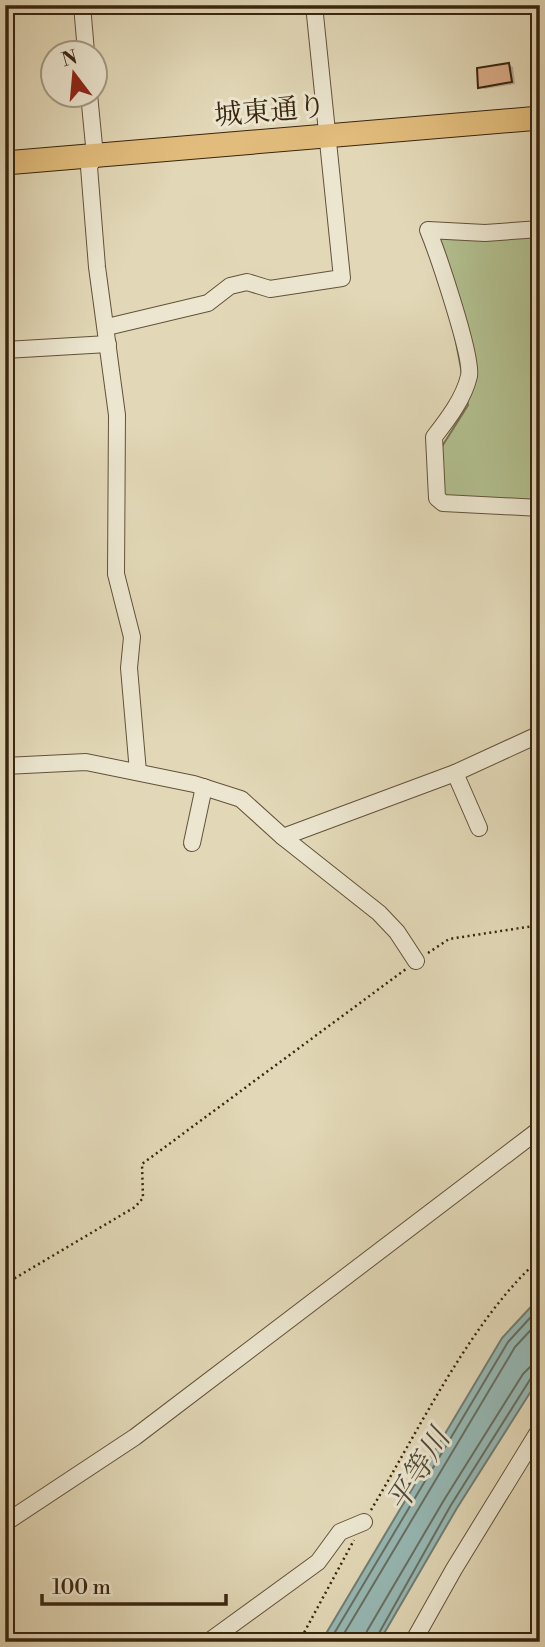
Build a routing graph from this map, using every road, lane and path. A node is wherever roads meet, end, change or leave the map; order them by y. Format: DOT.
graph roads {
  1 [pos="82,5"];
  2 [pos="314,5"];
  3 [pos="85,38"];
  4 [pos="90,108"];
  5 [pos="540,118"];
  6 [pos="326,134"];
  7 [pos="95,156"];
  8 [pos="5,163"];
  9 [pos="540,229"];
  10 [pos="107,327"];
  11 [pos="108,344"];
  12 [pos="5,350"];
  13 [pos="540,508"];
  14 [pos="540,734"];
  15 [pos="5,766"];
  16 [pos="138,772"];
  17 [pos="455,773"];
  18 [pos="204,787"];
  19 [pos="478,828"];
  20 [pos="283,837"];
  21 [pos="192,843"];
  22 [pos="540,925"];
  23 [pos="416,961"];
  24 [pos="540,1129"];
  25 [pos="540,1259"];
  26 [pos="5,1284"];
  27 [pos="540,1429"];
  28 [pos="527,1449"];
  29 [pos="540,1462"];
  30 [pos="5,1522"];
  31 [pos="364,1522"];
  32 [pos="208,1642"];
  33 [pos="299,1642"];
  34 [pos="413,1642"];
  1 -- 3 [label="street"];
  2 -- 6 [label="street"];
  4 -- 7 [label="street"];
  5 -- 6 [label="highway, 城東通り"];
  6 -- 7 [label="highway, 城東通り"];
  6 -- 10 [label="street"];
  7 -- 8 [label="highway, 城東通り"];
  7 -- 10 [label="street"];
  9 -- 13 [label="street"];
  10 -- 11 [label="street"];
  11 -- 12 [label="street"];
  11 -- 16 [label="street"];
  14 -- 17 [label="street"];
  15 -- 16 [label="street"];
  16 -- 18 [label="street"];
  17 -- 19 [label="street"];
  17 -- 20 [label="street"];
  18 -- 20 [label="street"];
  18 -- 21 [label="street"];
  20 -- 23 [label="street"];
  22 -- 23 [label="path"];
  23 -- 26 [label="path"];
  24 -- 30 [label="street"];
  25 -- 31 [label="path"];
  27 -- 28 [label="street"];
  28 -- 29 [label="street"];
  28 -- 34 [label="street"];
  31 -- 32 [label="street"];
  31 -- 33 [label="path"];
}
